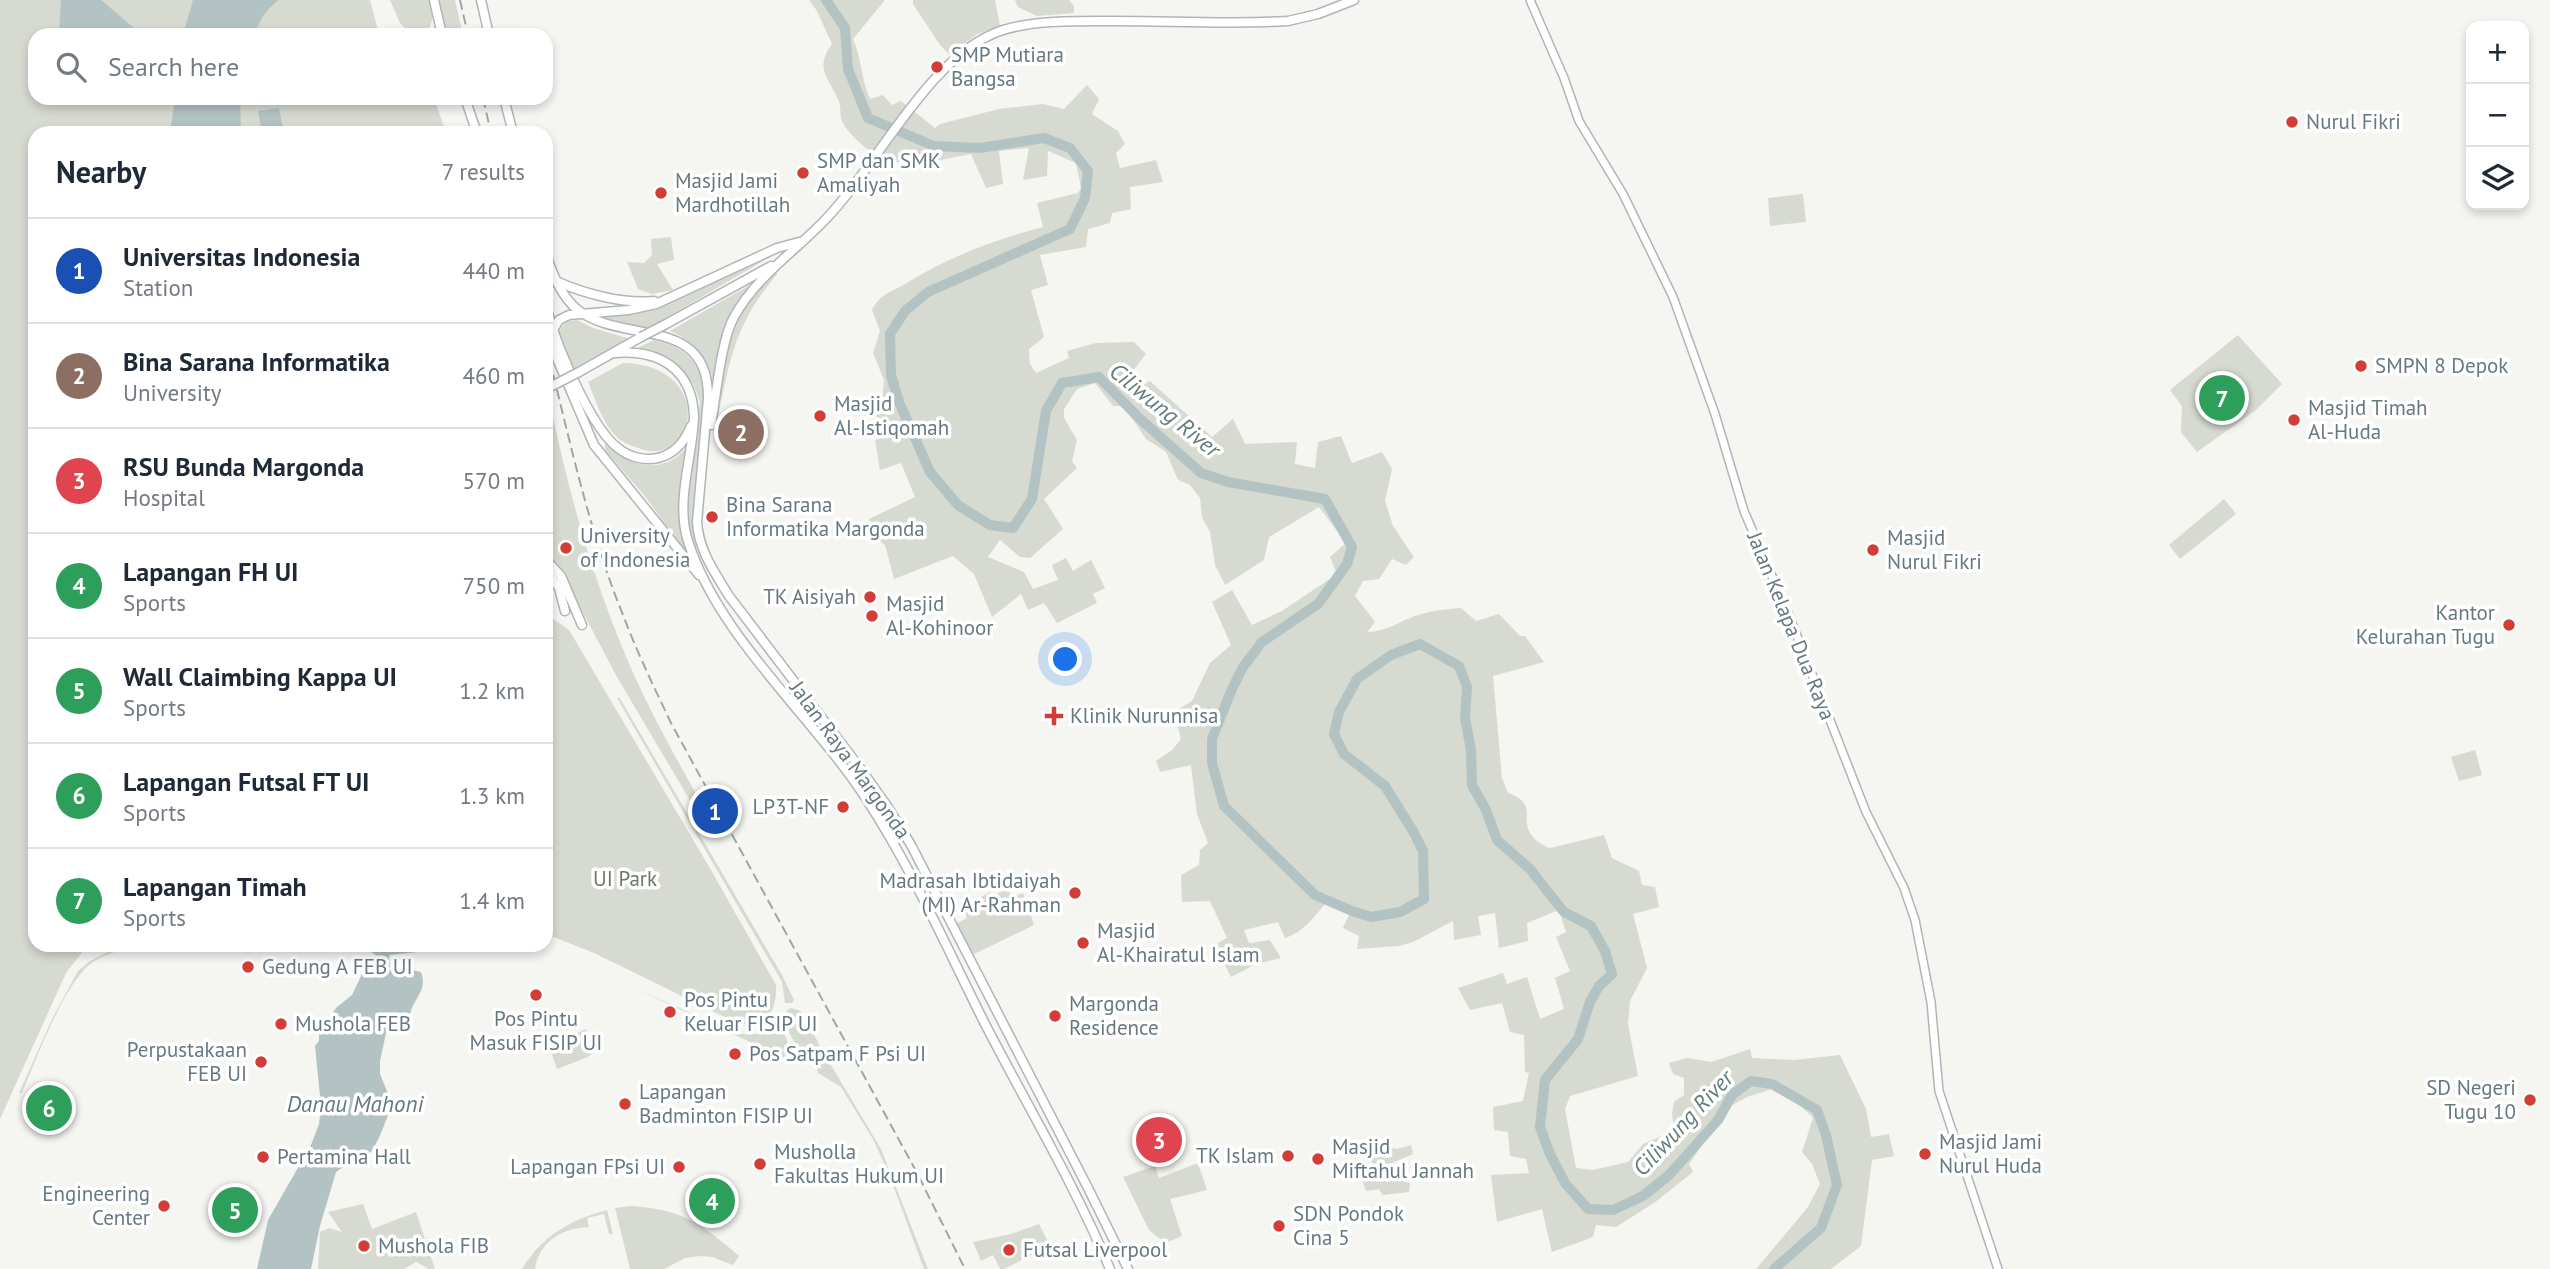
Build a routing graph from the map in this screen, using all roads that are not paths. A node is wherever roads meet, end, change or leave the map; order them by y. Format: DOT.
graph roads {
  1 [pos="434,0"];
  2 [pos="481,0"];
  3 [pos="1354,0"];
  4 [pos="1530,0"];
  5 [pos="440,28"];
  6 [pos="487,28"];
  7 [pos="467,105"];
  8 [pos="506,105"];
  9 [pos="475,126"];
  10 [pos="511,126"];
  11 [pos="802,241"];
  12 [pos="776,263"];
  13 [pos="553,270"];
  14 [pos="558,282"];
  15 [pos="695,288"];
  16 [pos="581,313"];
  17 [pos="553,330"];
  18 [pos="614,353"];
  19 [pos="553,385"];
  20 [pos="694,415"];
  21 [pos="705,456"];
  22 [pos="553,567"];
  23 [pos="553,579"];
  24 [pos="709,587"];
  25 [pos="565,611"];
  26 [pos="582,625"];
  27 [pos="1019,1055"];
  28 [pos="1006,1062"];
  29 [pos="1026,1067"];
  30 [pos="1011,1071"];
  31 [pos="1110,1269"];
  32 [pos="1128,1269"];
  33 [pos="1998,1269"];
  1 -- 5 [label="main road"];
  2 -- 6 [label="main road"];
  3 -- 11 [label="main road"];
  4 -- 33 [label="main road, Jalan Kelapa Dua Raya"];
  7 -- 9 [label="main road"];
  8 -- 10 [label="main road"];
  11 -- 12 [label="main road"];
  11 -- 15 [label="main road"];
  12 -- 18 [label="main road, bridge"];
  12 -- 21 [label="main road"];
  13 -- 14 [label="main road"];
  14 -- 15 [label="main road"];
  14 -- 16 [label="main road"];
  15 -- 16 [label="main road"];
  16 -- 17 [label="main road"];
  16 -- 21 [label="main road, Jalan Raya Margonda"];
  17 -- 20 [label="main road"];
  17 -- 24 [label="main road"];
  18 -- 19 [label="main road, bridge"];
  18 -- 20 [label="main road"];
  20 -- 24 [label="main road"];
  21 -- 27 [label="main road, Jalan Raya Margonda"];
  22 -- 26 [label="main road"];
  23 -- 25 [label="main road"];
  24 -- 28 [label="main road, Jalan Raya Margonda"];
  27 -- 28 [label="main road"];
  27 -- 29 [label="main road, Jalan Raya Margonda"];
  28 -- 30 [label="main road, Jalan Raya Margonda"];
  29 -- 30 [label="main road"];
  29 -- 32 [label="main road, Jalan Raya Margonda"];
  30 -- 31 [label="main road, Jalan Raya Margonda"];
}
